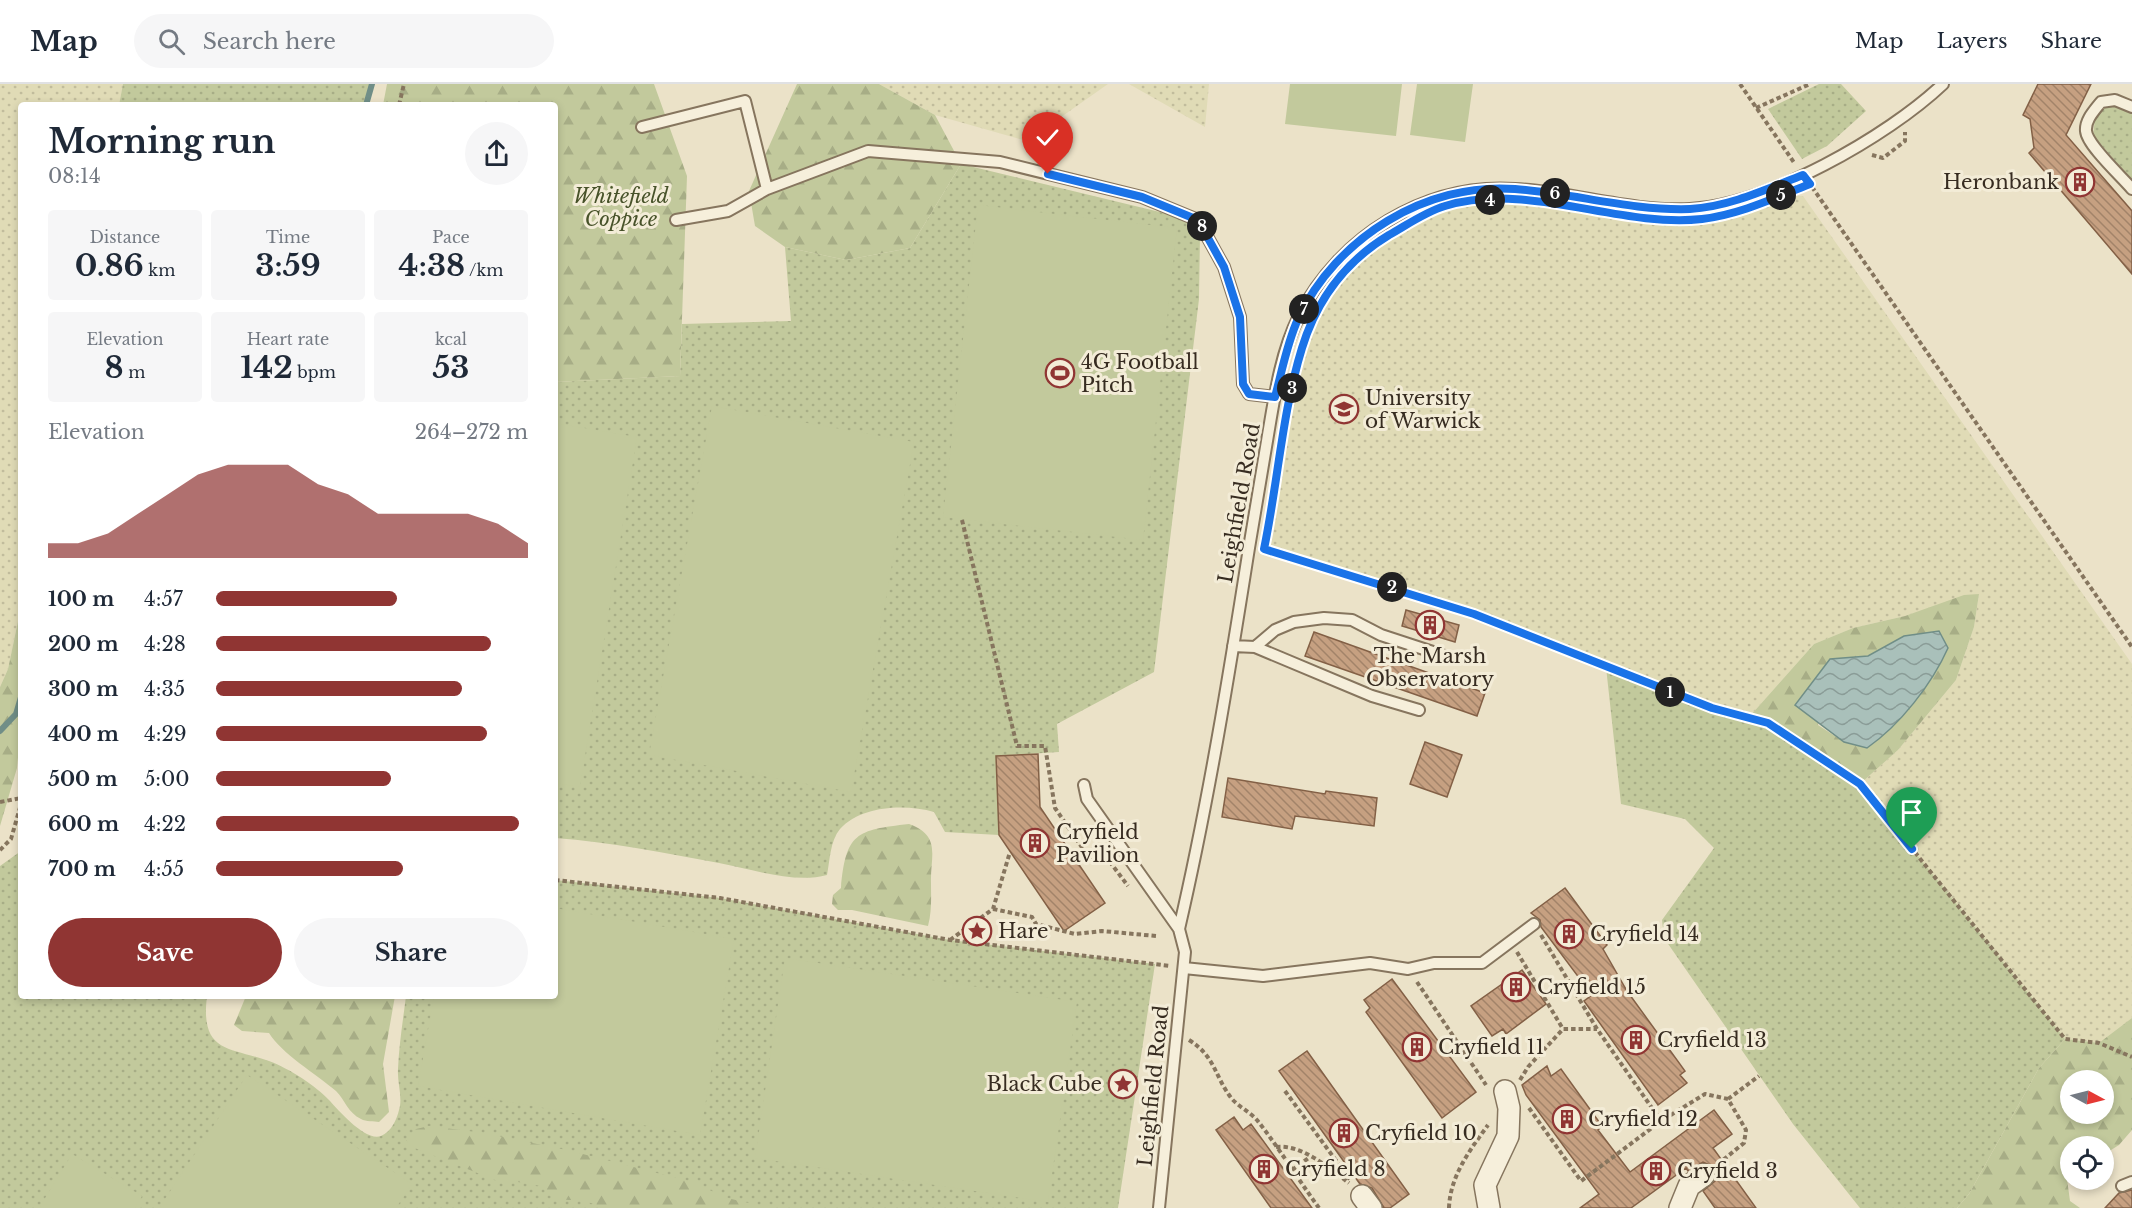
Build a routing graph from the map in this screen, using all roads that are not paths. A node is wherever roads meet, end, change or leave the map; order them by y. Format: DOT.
graph roads {
  1 [pos="1942,84"];
  2 [pos="2132,107"];
  3 [pos="642,126"];
  4 [pos="767,189"];
  5 [pos="2132,189"];
  6 [pos="676,220"];
  7 [pos="1275,397"];
  8 [pos="1233,646"];
  9 [pos="1255,647"];
  10 [pos="1442,655"];
  11 [pos="1419,710"];
  12 [pos="1084,785"];
  13 [pos="1534,924"];
  14 [pos="1179,929"];
  15 [pos="1184,968"];
  16 [pos="1499,1093"];
  17 [pos="1704,1175"];
  18 [pos="1159,1208"];
  19 [pos="1490,1208"];
  20 [pos="1680,1208"];
  1 -- 7 [label="lane, Leighfield Road"];
  2 -- 5 [label="lane"];
  3 -- 4 [label="lane"];
  4 -- 6 [label="lane"];
  4 -- 7 [label="lane"];
  7 -- 8 [label="lane, Leighfield Road"];
  8 -- 9 [label="lane"];
  8 -- 14 [label="lane, Leighfield Road"];
  9 -- 10 [label="lane"];
  9 -- 11 [label="lane"];
  12 -- 14 [label="lane"];
  13 -- 15 [label="lane"];
  14 -- 15 [label="lane, Leighfield Road"];
  15 -- 18 [label="lane, Leighfield Road"];
  16 -- 19 [label="street"];
  17 -- 20 [label="street"];
}
